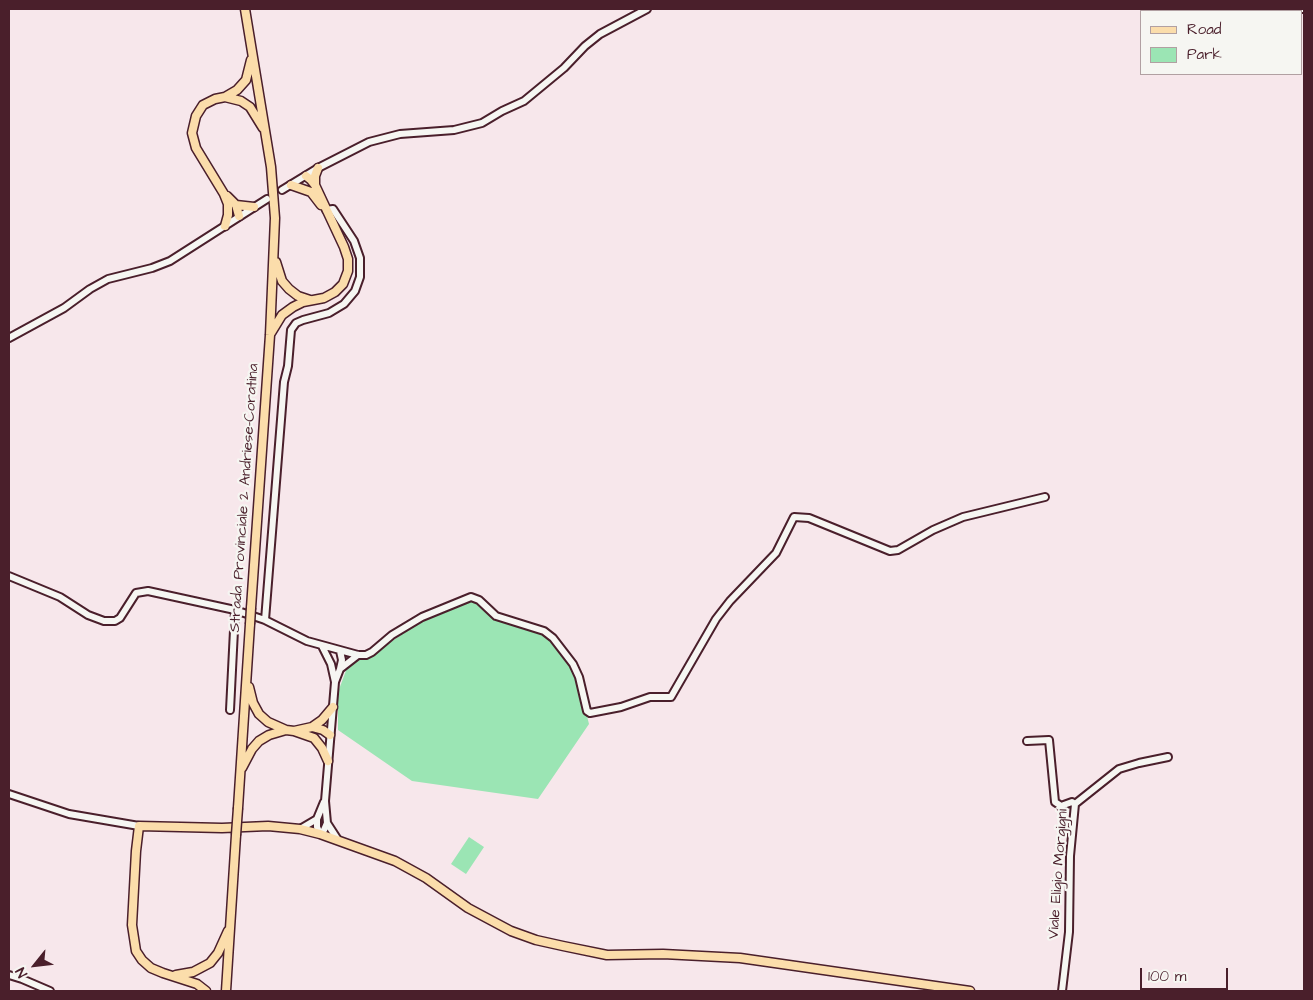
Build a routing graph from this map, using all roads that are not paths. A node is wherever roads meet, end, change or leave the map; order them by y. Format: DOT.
graph roads {
  1 [pos="245,9"];
  2 [pos="646,9"];
  3 [pos="1297,9"];
  4 [pos="1304,9"];
  5 [pos="252,48"];
  6 [pos="225,97"];
  7 [pos="266,135"];
  8 [pos="318,168"];
  9 [pos="306,176"];
  10 [pos="291,185"];
  11 [pos="315,185"];
  12 [pos="282,190"];
  13 [pos="311,192"];
  14 [pos="267,200"];
  15 [pos="232,204"];
  16 [pos="254,207"];
  17 [pos="326,210"];
  18 [pos="240,216"];
  19 [pos="225,226"];
  20 [pos="274,257"];
  21 [pos="310,300"];
  22 [pos="270,335"];
  23 [pos="9,338"];
  24 [pos="1045,497"];
  25 [pos="9,576"];
  26 [pos="235,610"];
  27 [pos="264,620"];
  28 [pos="322,646"];
  29 [pos="340,651"];
  30 [pos="358,655"];
  31 [pos="331,664"];
  32 [pos="340,669"];
  33 [pos="247,680"];
  34 [pos="335,682"];
  35 [pos="333,707"];
  36 [pos="230,710"];
  37 [pos="312,727"];
  38 [pos="290,730"];
  39 [pos="330,735"];
  40 [pos="314,738"];
  41 [pos="1027,741"];
  42 [pos="1168,757"];
  43 [pos="328,760"];
  44 [pos="240,770"];
  45 [pos="9,794"];
  46 [pos="325,801"];
  47 [pos="1075,804"];
  48 [pos="317,819"];
  49 [pos="327,822"];
  50 [pos="139,826"];
  51 [pos="300,830"];
  52 [pos="320,834"];
  53 [pos="338,840"];
  54 [pos="231,921"];
  55 [pos="9,975"];
  56 [pos="169,975"];
  57 [pos="50,991"];
  58 [pos="206,991"];
  59 [pos="226,991"];
  60 [pos="970,991"];
  61 [pos="1062,991"];
  1 -- 5 [label="main road, Strada Provinciale 2 Andriese-Coratina"];
  2 -- 8 [label="street"];
  3 -- 4 [label="street"];
  5 -- 6 [label="main road"];
  5 -- 7 [label="main road, Strada Provinciale 2 Andriese-Coratina"];
  6 -- 7 [label="main road"];
  6 -- 15 [label="main road"];
  7 -- 20 [label="main road, Strada Provinciale 2 Andriese-Coratina"];
  8 -- 9 [label="street"];
  8 -- 11 [label="main road"];
  9 -- 10 [label="street"];
  9 -- 11 [label="main road"];
  9 -- 13 [label="main road"];
  10 -- 12 [label="street"];
  10 -- 13 [label="main road"];
  11 -- 17 [label="main road"];
  13 -- 17 [label="main road"];
  14 -- 16 [label="street"];
  15 -- 16 [label="main road"];
  15 -- 18 [label="main road"];
  15 -- 19 [label="main road"];
  16 -- 18 [label="street"];
  17 -- 21 [label="main road"];
  17 -- 27 [label="street"];
  18 -- 19 [label="street"];
  19 -- 23 [label="street"];
  20 -- 21 [label="main road"];
  20 -- 22 [label="main road, Strada Provinciale 2 Andriese-Coratina"];
  21 -- 22 [label="main road"];
  22 -- 33 [label="main road, Strada Provinciale 2 Andriese-Coratina, bridge"];
  24 -- 30 [label="street"];
  25 -- 26 [label="street"];
  26 -- 27 [label="street"];
  26 -- 36 [label="street"];
  27 -- 28 [label="street"];
  28 -- 29 [label="street"];
  28 -- 31 [label="street"];
  29 -- 30 [label="street"];
  29 -- 31 [label="street"];
  29 -- 32 [label="street"];
  30 -- 32 [label="street"];
  31 -- 34 [label="street"];
  32 -- 34 [label="street"];
  33 -- 38 [label="main road"];
  33 -- 44 [label="main road, Strada Provinciale 2 Andriese-Coratina"];
  34 -- 35 [label="street"];
  35 -- 37 [label="main road"];
  35 -- 39 [label="street"];
  37 -- 38 [label="main road"];
  37 -- 39 [label="main road"];
  38 -- 40 [label="main road"];
  38 -- 44 [label="main road"];
  39 -- 40 [label="main road"];
  39 -- 43 [label="street"];
  40 -- 43 [label="main road"];
  41 -- 47 [label="street"];
  42 -- 47 [label="street, Viale Eligio Morgigni"];
  43 -- 46 [label="street"];
  44 -- 54 [label="main road, Strada Provinciale 2 Andriese-Coratina, bridge"];
  45 -- 50 [label="street"];
  46 -- 48 [label="street"];
  46 -- 49 [label="street"];
  47 -- 61 [label="street, Viale Eligio Morgigni"];
  48 -- 51 [label="street"];
  48 -- 52 [label="street"];
  49 -- 52 [label="street"];
  49 -- 53 [label="street"];
  50 -- 51 [label="main road"];
  50 -- 56 [label="main road"];
  51 -- 52 [label="main road"];
  52 -- 53 [label="main road"];
  53 -- 60 [label="main road"];
  54 -- 56 [label="main road"];
  54 -- 59 [label="main road, Strada Provinciale 2 Andriese-Coratina"];
  55 -- 57 [label="street"];
  56 -- 58 [label="main road"];
}
